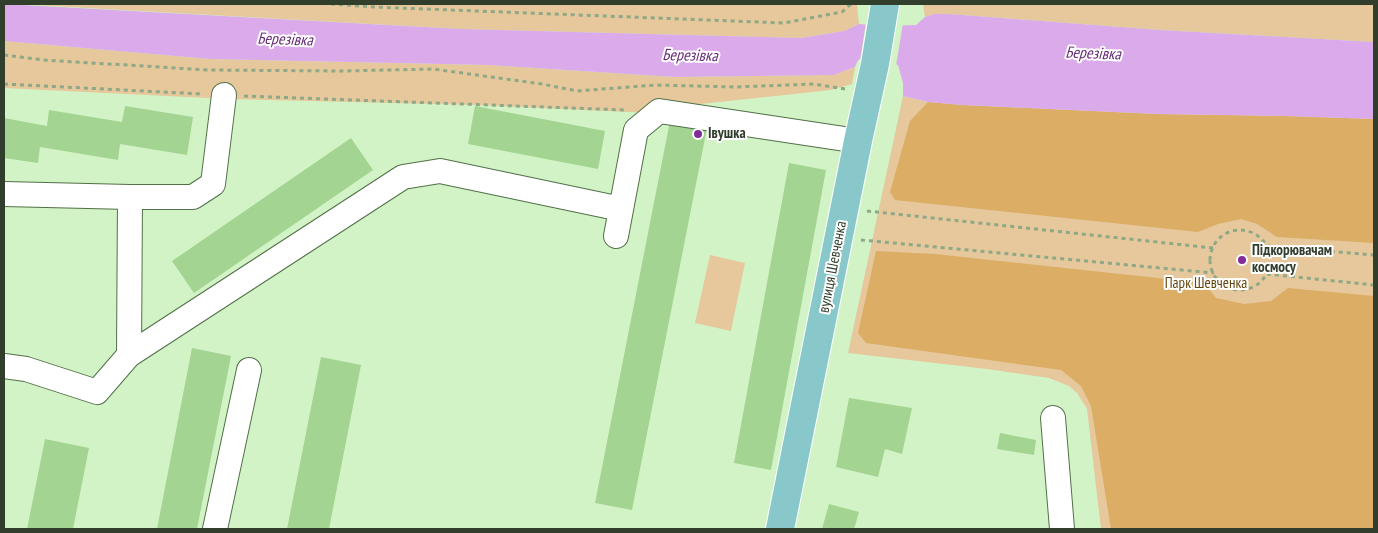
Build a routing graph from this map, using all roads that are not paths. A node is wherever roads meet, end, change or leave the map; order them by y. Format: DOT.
graph roads {
  1 [pos="885,4"];
  2 [pos="224,95"];
  3 [pos="858,142"];
  4 [pos="4,194"];
  5 [pos="130,198"];
  6 [pos="621,208"];
  7 [pos="616,236"];
  8 [pos="129,355"];
  9 [pos="4,366"];
  10 [pos="249,370"];
  11 [pos="1053,418"];
  12 [pos="215,529"];
  13 [pos="780,529"];
  14 [pos="1062,529"];
  1 -- 3 [label="main road, вулиця Шевченка"];
  2 -- 5 [label="street"];
  3 -- 6 [label="street"];
  3 -- 13 [label="main road, вулиця Шевченка"];
  4 -- 5 [label="street"];
  5 -- 8 [label="street"];
  6 -- 7 [label="street"];
  6 -- 8 [label="street"];
  8 -- 9 [label="street"];
  10 -- 12 [label="street"];
  11 -- 14 [label="street"];
}
